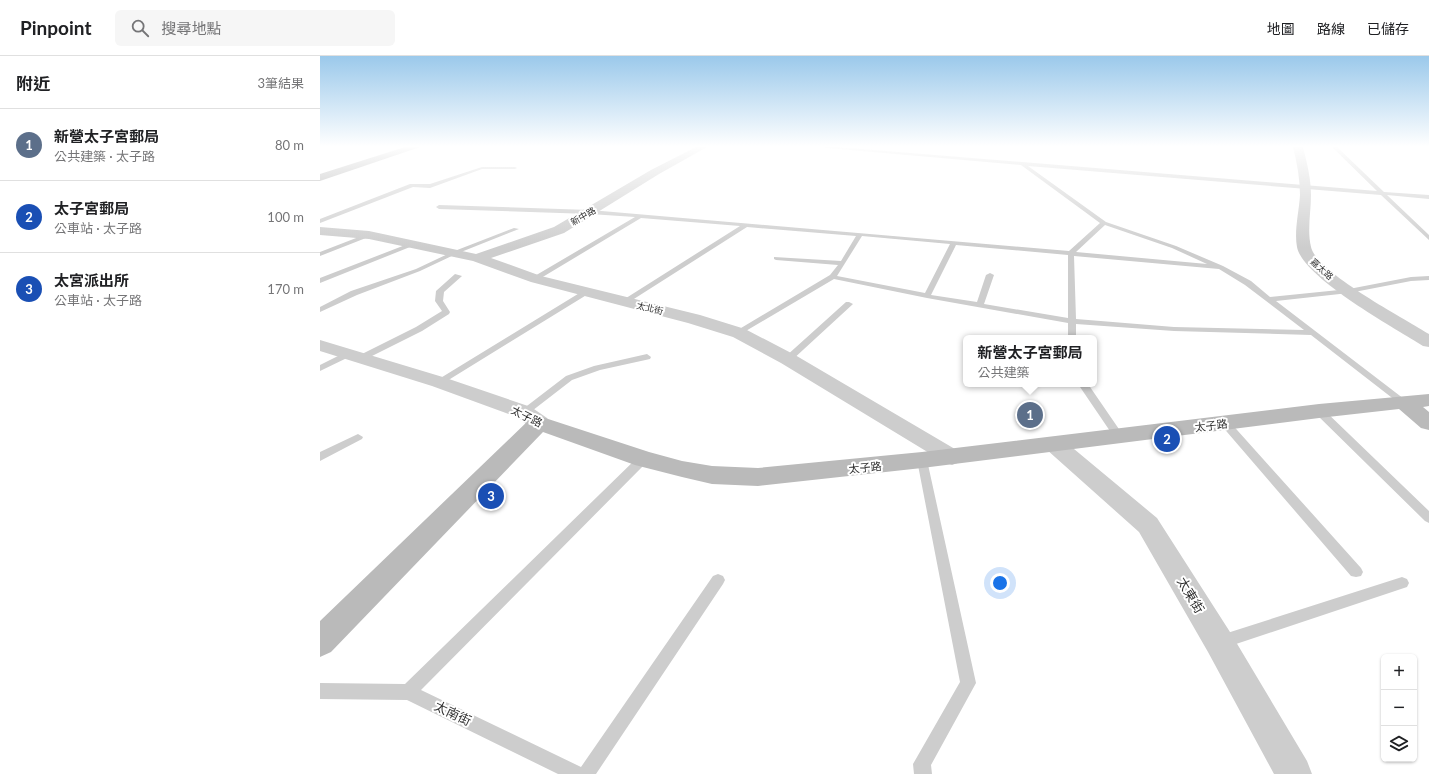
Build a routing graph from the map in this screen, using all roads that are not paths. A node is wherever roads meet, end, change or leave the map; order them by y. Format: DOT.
graph roads {
  1 [pos="446,181"];
  2 [pos="641,181"];
  3 [pos="1047,181"];
  4 [pos="1229,181"];
  5 [pos="1305,181"];
  6 [pos="1369,181"];
  7 [pos="1306,187"];
  8 [pos="1383,194"];
  9 [pos="1429,197"];
  10 [pos="439,207"];
  11 [pos="590,212"];
  12 [pos="638,218"];
  13 [pos="320,221"];
  14 [pos="1104,223"];
  15 [pos="745,226"];
  16 [pos="516,229"];
  17 [pos="320,231"];
  18 [pos="369,235"];
  19 [pos="860,235"];
  20 [pos="1429,238"];
  21 [pos="954,242"];
  22 [pos="413,244"];
  23 [pos="454,253"];
  24 [pos="1072,253"];
  25 [pos="320,254"];
  26 [pos="477,258"];
  27 [pos="776,258"];
  28 [pos="843,263"];
  29 [pos="1221,267"];
  30 [pos="990,275"];
  31 [pos="458,276"];
  32 [pos="832,277"];
  33 [pos="1429,278"];
  34 [pos="536,279"];
  35 [pos="320,281"];
  36 [pos="589,291"];
  37 [pos="1349,291"];
  38 [pos="927,296"];
  39 [pos="1269,299"];
  40 [pos="626,302"];
  41 [pos="848,304"];
  42 [pos="980,305"];
  43 [pos="320,310"];
  44 [pos="1073,321"];
  45 [pos="739,333"];
  46 [pos="1313,333"];
  47 [pos="1072,335"];
  48 [pos="1429,342"];
  49 [pos="320,345"];
  50 [pos="354,356"];
  51 [pos="647,357"];
  52 [pos="788,359"];
  53 [pos="320,368"];
  54 [pos="438,382"];
  55 [pos="1085,387"];
  56 [pos="1429,400"];
  57 [pos="1403,402"];
  58 [pos="1319,411"];
  59 [pos="531,418"];
  60 [pos="1225,423"];
  61 [pos="1429,423"];
  62 [pos="1118,435"];
  63 [pos="358,437"];
  64 [pos="1054,444"];
  65 [pos="320,457"];
  66 [pos="952,457"];
  67 [pos="643,459"];
  68 [pos="922,460"];
  69 [pos="1429,518"];
  70 [pos="1356,572"];
  71 [pos="718,580"];
  72 [pos="1402,583"];
  73 [pos="320,642"];
  74 [pos="1219,642"];
  75 [pos="320,691"];
  76 [pos="408,692"];
  77 [pos="577,774"];
  78 [pos="586,774"];
  79 [pos="923,774"];
  80 [pos="1294,774"];
  1 -- 13 [label="lane"];
  2 -- 11 [label="street, 新中路"];
  3 -- 14 [label="lane"];
  4 -- 7 [label="lane"];
  5 -- 7 [label="street, 嘉太路"];
  6 -- 8 [label="lane"];
  7 -- 8 [label="lane"];
  7 -- 37 [label="street, 嘉太路"];
  8 -- 9 [label="lane"];
  8 -- 20 [label="lane"];
  10 -- 11 [label="lane"];
  11 -- 12 [label="lane"];
  11 -- 26 [label="street, 新中路"];
  12 -- 15 [label="lane"];
  12 -- 34 [label="lane"];
  14 -- 24 [label="lane"];
  14 -- 29 [label="lane"];
  15 -- 19 [label="lane"];
  15 -- 40 [label="lane"];
  16 -- 23 [label="lane"];
  17 -- 18 [label="street, 太北街"];
  18 -- 22 [label="street, 太北街"];
  18 -- 25 [label="lane"];
  19 -- 21 [label="lane"];
  19 -- 28 [label="lane"];
  21 -- 24 [label="lane"];
  21 -- 38 [label="lane"];
  22 -- 23 [label="street, 太北街"];
  22 -- 35 [label="lane"];
  23 -- 26 [label="street, 太北街"];
  23 -- 43 [label="lane"];
  24 -- 29 [label="lane"];
  24 -- 44 [label="lane"];
  26 -- 34 [label="street, 太北街"];
  27 -- 28 [label="lane"];
  28 -- 32 [label="lane"];
  29 -- 39 [label="lane"];
  30 -- 42 [label="lane"];
  31 -- 50 [label="lane"];
  32 -- 38 [label="lane"];
  32 -- 45 [label="lane"];
  33 -- 37 [label="lane"];
  34 -- 36 [label="street, 太北街"];
  36 -- 40 [label="street, 太北街"];
  36 -- 54 [label="lane"];
  37 -- 39 [label="lane"];
  37 -- 48 [label="street, 嘉太路"];
  38 -- 42 [label="lane"];
  39 -- 46 [label="lane"];
  40 -- 45 [label="street, 太北街"];
  41 -- 52 [label="lane"];
  42 -- 44 [label="lane"];
  44 -- 46 [label="lane"];
  44 -- 47 [label="lane"];
  45 -- 52 [label="street, 太北街"];
  46 -- 57 [label="lane"];
  49 -- 50 [label="street, 太子路"];
  50 -- 53 [label="lane"];
  50 -- 54 [label="street, 太子路"];
  51 -- 59 [label="lane"];
  52 -- 66 [label="street, 太北街"];
  54 -- 59 [label="street, 太子路"];
  55 -- 62 [label="lane"];
  56 -- 57 [label="street, 太子路"];
  57 -- 58 [label="street, 太子路"];
  57 -- 61 [label="street"];
  58 -- 60 [label="street, 太子路"];
  58 -- 69 [label="lane"];
  59 -- 67 [label="street, 太子路"];
  59 -- 73 [label="street"];
  60 -- 62 [label="street, 太子路"];
  60 -- 70 [label="lane"];
  62 -- 64 [label="street, 太子路"];
  63 -- 65 [label="lane"];
  64 -- 66 [label="street, 太子路"];
  64 -- 74 [label="street, 太東街"];
  66 -- 68 [label="street, 太子路"];
  67 -- 68 [label="street, 太子路"];
  67 -- 76 [label="lane"];
  68 -- 79 [label="lane"];
  71 -- 78 [label="lane"];
  72 -- 74 [label="lane"];
  74 -- 80 [label="street, 太東街"];
  75 -- 76 [label="lane, 太南街"];
  76 -- 77 [label="lane, 太南街"];
}
